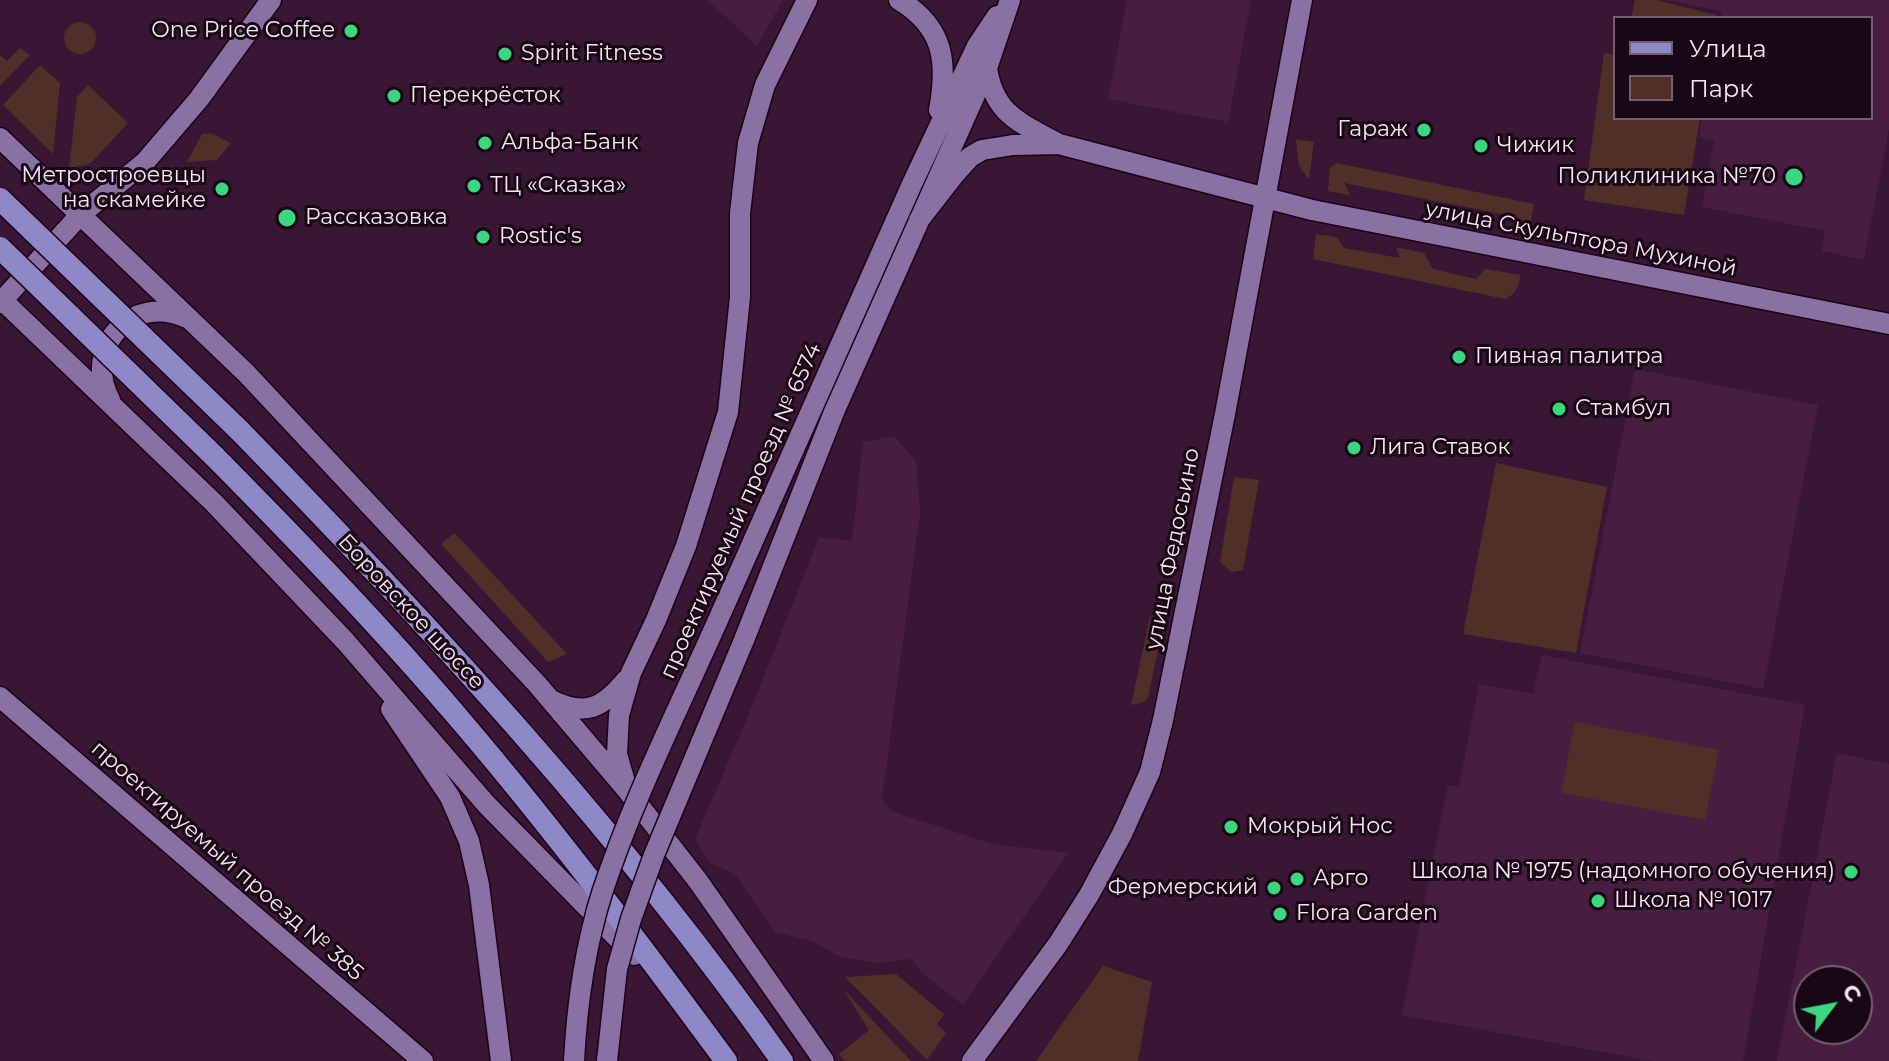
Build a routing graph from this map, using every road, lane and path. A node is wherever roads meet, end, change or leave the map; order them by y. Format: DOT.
graph roads {
  1 [pos="271,0"];
  2 [pos="807,0"];
  3 [pos="825,0"];
  4 [pos="899,0"];
  5 [pos="1010,0"];
  6 [pos="1302,0"];
  7 [pos="798,19"];
  8 [pos="987,68"];
  9 [pos="0,138"];
  10 [pos="933,139"];
  11 [pos="1059,144"];
  12 [pos="1264,198"];
  13 [pos="0,199"];
  14 [pos="80,215"];
  15 [pos="919,220"];
  16 [pos="0,248"];
  17 [pos="1,301"];
  18 [pos="1889,324"];
  19 [pos="200,327"];
  20 [pos="119,412"];
  21 [pos="346,642"];
  22 [pos="631,673"];
  23 [pos="0,697"];
  24 [pos="550,700"];
  25 [pos="627,790"];
  26 [pos="499,1051"];
  27 [pos="423,1061"];
  28 [pos="490,1061"];
  29 [pos="574,1061"];
  30 [pos="607,1061"];
  31 [pos="725,1061"];
  32 [pos="782,1061"];
  33 [pos="824,1061"];
  34 [pos="972,1061"];
  1 -- 14 [label="main road"];
  2 -- 7 [label="main road"];
  3 -- 7 [label="main road"];
  4 -- 10 [label="main road"];
  5 -- 8 [label="main road, проектируемый проезд № 6574"];
  5 -- 10 [label="main road, проектируемый проезд № 6574"];
  6 -- 12 [label="main road, улица Федосьино"];
  7 -- 22 [label="main road"];
  8 -- 11 [label="main road"];
  8 -- 15 [label="main road, проектируемый проезд № 6574"];
  9 -- 14 [label="main road"];
  10 -- 29 [label="main road, проектируемый проезд № 6574, bridge"];
  11 -- 12 [label="main road, улица Скульптора Мухиной"];
  11 -- 15 [label="main road"];
  12 -- 18 [label="main road, улица Скульптора Мухиной"];
  12 -- 34 [label="main road, улица Федосьино"];
  13 -- 32 [label="main road, Боровское шоссе, bridge"];
  14 -- 17 [label="main road"];
  14 -- 19 [label="main road"];
  15 -- 30 [label="main road, проектируемый проезд № 6574, bridge"];
  16 -- 31 [label="main road, Боровское шоссе, bridge"];
  17 -- 20 [label="main road"];
  19 -- 20 [label="main road"];
  19 -- 24 [label="main road"];
  20 -- 21 [label="main road"];
  21 -- 26 [label="main road"];
  21 -- 31 [label="main road"];
  22 -- 24 [label="main road"];
  22 -- 25 [label="main road"];
  23 -- 27 [label="main road, проектируемый проезд № 385"];
  24 -- 25 [label="main road"];
  25 -- 33 [label="main road"];
  26 -- 28 [label="main road"];
}
